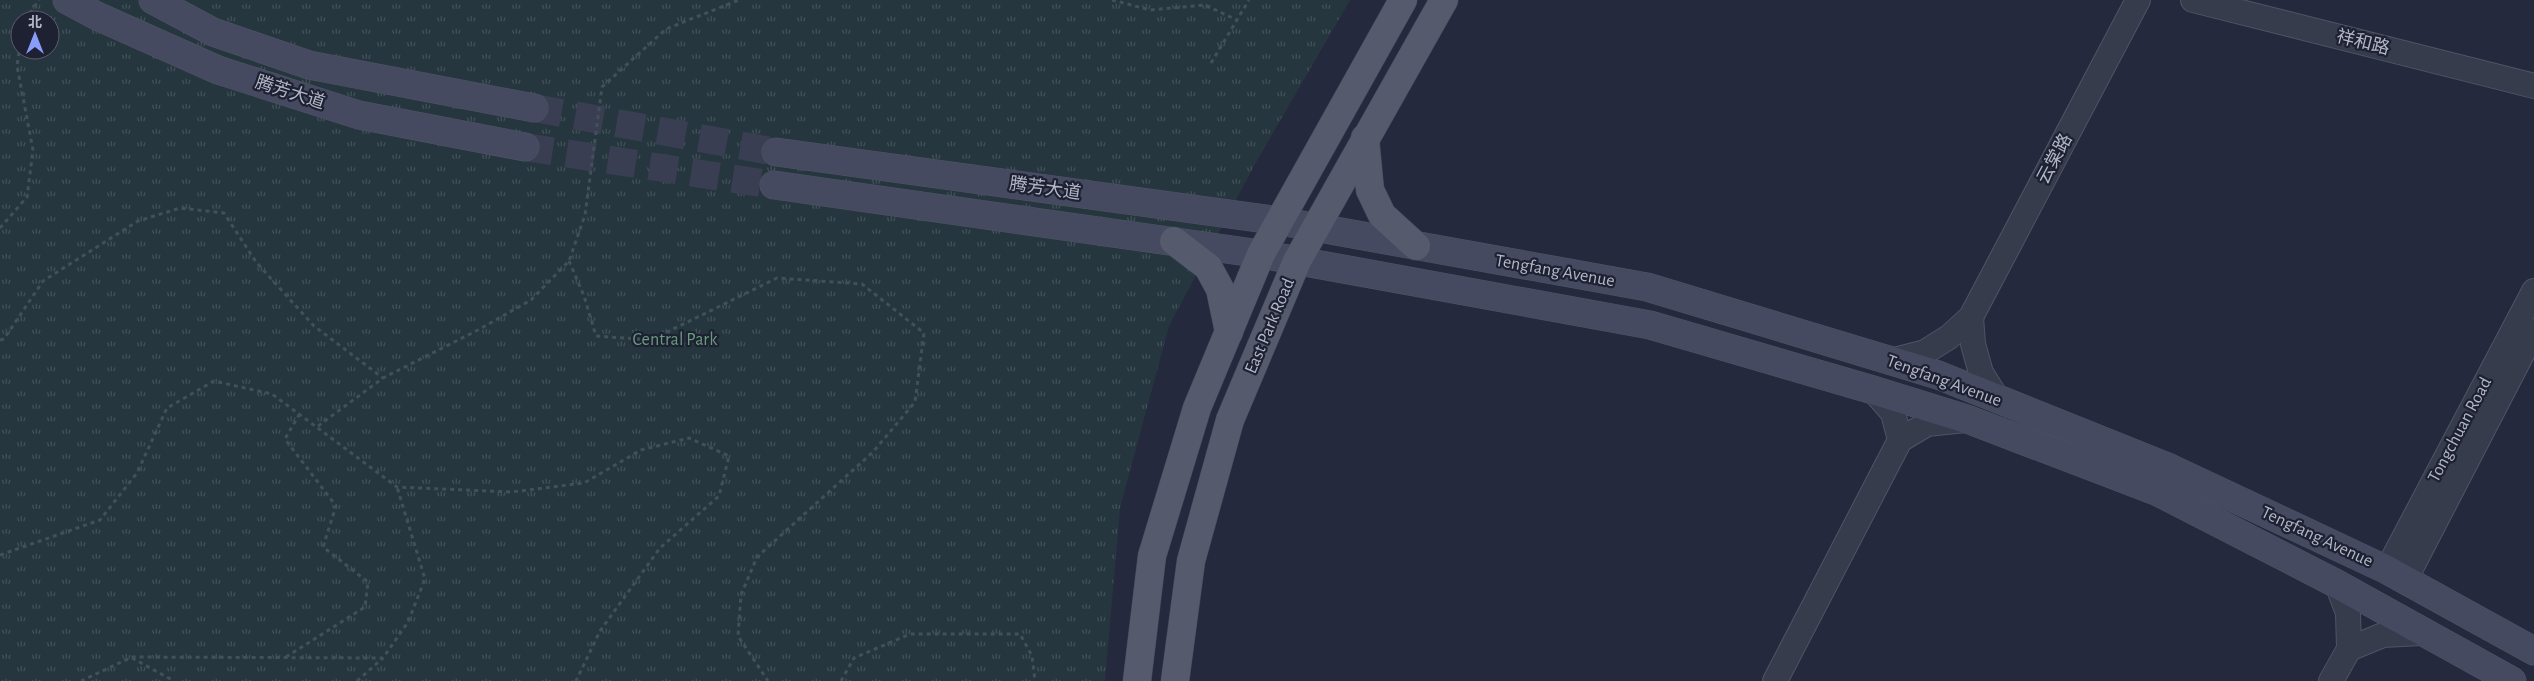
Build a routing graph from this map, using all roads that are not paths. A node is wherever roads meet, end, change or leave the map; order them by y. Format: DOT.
graph roads {
  1 [pos="67,0"];
  2 [pos="153,0"];
  3 [pos="1403,0"];
  4 [pos="1444,0"];
  5 [pos="2138,0"];
  6 [pos="2193,0"];
  7 [pos="2534,86"];
  8 [pos="534,108"];
  9 [pos="1365,138"];
  10 [pos="525,147"];
  11 [pos="776,152"];
  12 [pos="774,185"];
  13 [pos="1280,221"];
  14 [pos="1314,228"];
  15 [pos="1174,241"];
  16 [pos="1416,246"];
  17 [pos="1261,254"];
  18 [pos="1297,261"];
  19 [pos="2534,291"];
  20 [pos="1971,317"];
  21 [pos="2534,331"];
  22 [pos="1229,332"];
  23 [pos="1890,361"];
  24 [pos="1873,390"];
  25 [pos="1998,400"];
  26 [pos="1967,420"];
  27 [pos="1900,440"];
  28 [pos="2396,575"];
  29 [pos="2337,584"];
  30 [pos="2421,633"];
  31 [pos="2349,649"];
  32 [pos="2534,651"];
  33 [pos="1138,681"];
  34 [pos="1175,681"];
  35 [pos="1776,681"];
  36 [pos="2331,681"];
  37 [pos="2512,681"];
  1 -- 10 [label="main road, 腾芳大道"];
  2 -- 8 [label="main road, 腾芳大道"];
  3 -- 13 [label="main road, East Park Road"];
  4 -- 9 [label="main road, East Park Road"];
  5 -- 20 [label="street, 云棠路"];
  6 -- 7 [label="street, 祥和路"];
  9 -- 14 [label="main road, East Park Road"];
  9 -- 16 [label="main road"];
  11 -- 13 [label="main road, 腾芳大道"];
  12 -- 15 [label="main road, 腾芳大道"];
  13 -- 14 [label="main road, 腾芳大道"];
  13 -- 17 [label="main road, East Park Road"];
  14 -- 16 [label="main road, Tengfang Avenue"];
  14 -- 18 [label="main road, East Park Road"];
  15 -- 17 [label="main road, 腾芳大道"];
  15 -- 22 [label="main road"];
  16 -- 23 [label="main road, Tengfang Avenue"];
  17 -- 18 [label="main road, 腾芳大道"];
  17 -- 22 [label="main road, East Park Road"];
  18 -- 24 [label="main road, Tengfang Avenue"];
  18 -- 34 [label="main road, East Park Road"];
  19 -- 28 [label="street, Tongchuan Road"];
  20 -- 23 [label="street"];
  20 -- 25 [label="street"];
  21 -- 28 [label="street, Tongchuan Road"];
  22 -- 33 [label="main road, East Park Road"];
  23 -- 25 [label="main road, Tengfang Avenue"];
  24 -- 26 [label="main road, Tengfang Avenue"];
  24 -- 27 [label="street"];
  25 -- 28 [label="main road, Tengfang Avenue"];
  26 -- 27 [label="street"];
  26 -- 29 [label="main road, Tengfang Avenue"];
  27 -- 35 [label="street"];
  28 -- 32 [label="main road, Tengfang Avenue"];
  29 -- 30 [label="main road, Tengfang Avenue"];
  29 -- 31 [label="street"];
  30 -- 31 [label="street"];
  30 -- 37 [label="main road, Tengfang Avenue"];
  31 -- 36 [label="street"];
}
